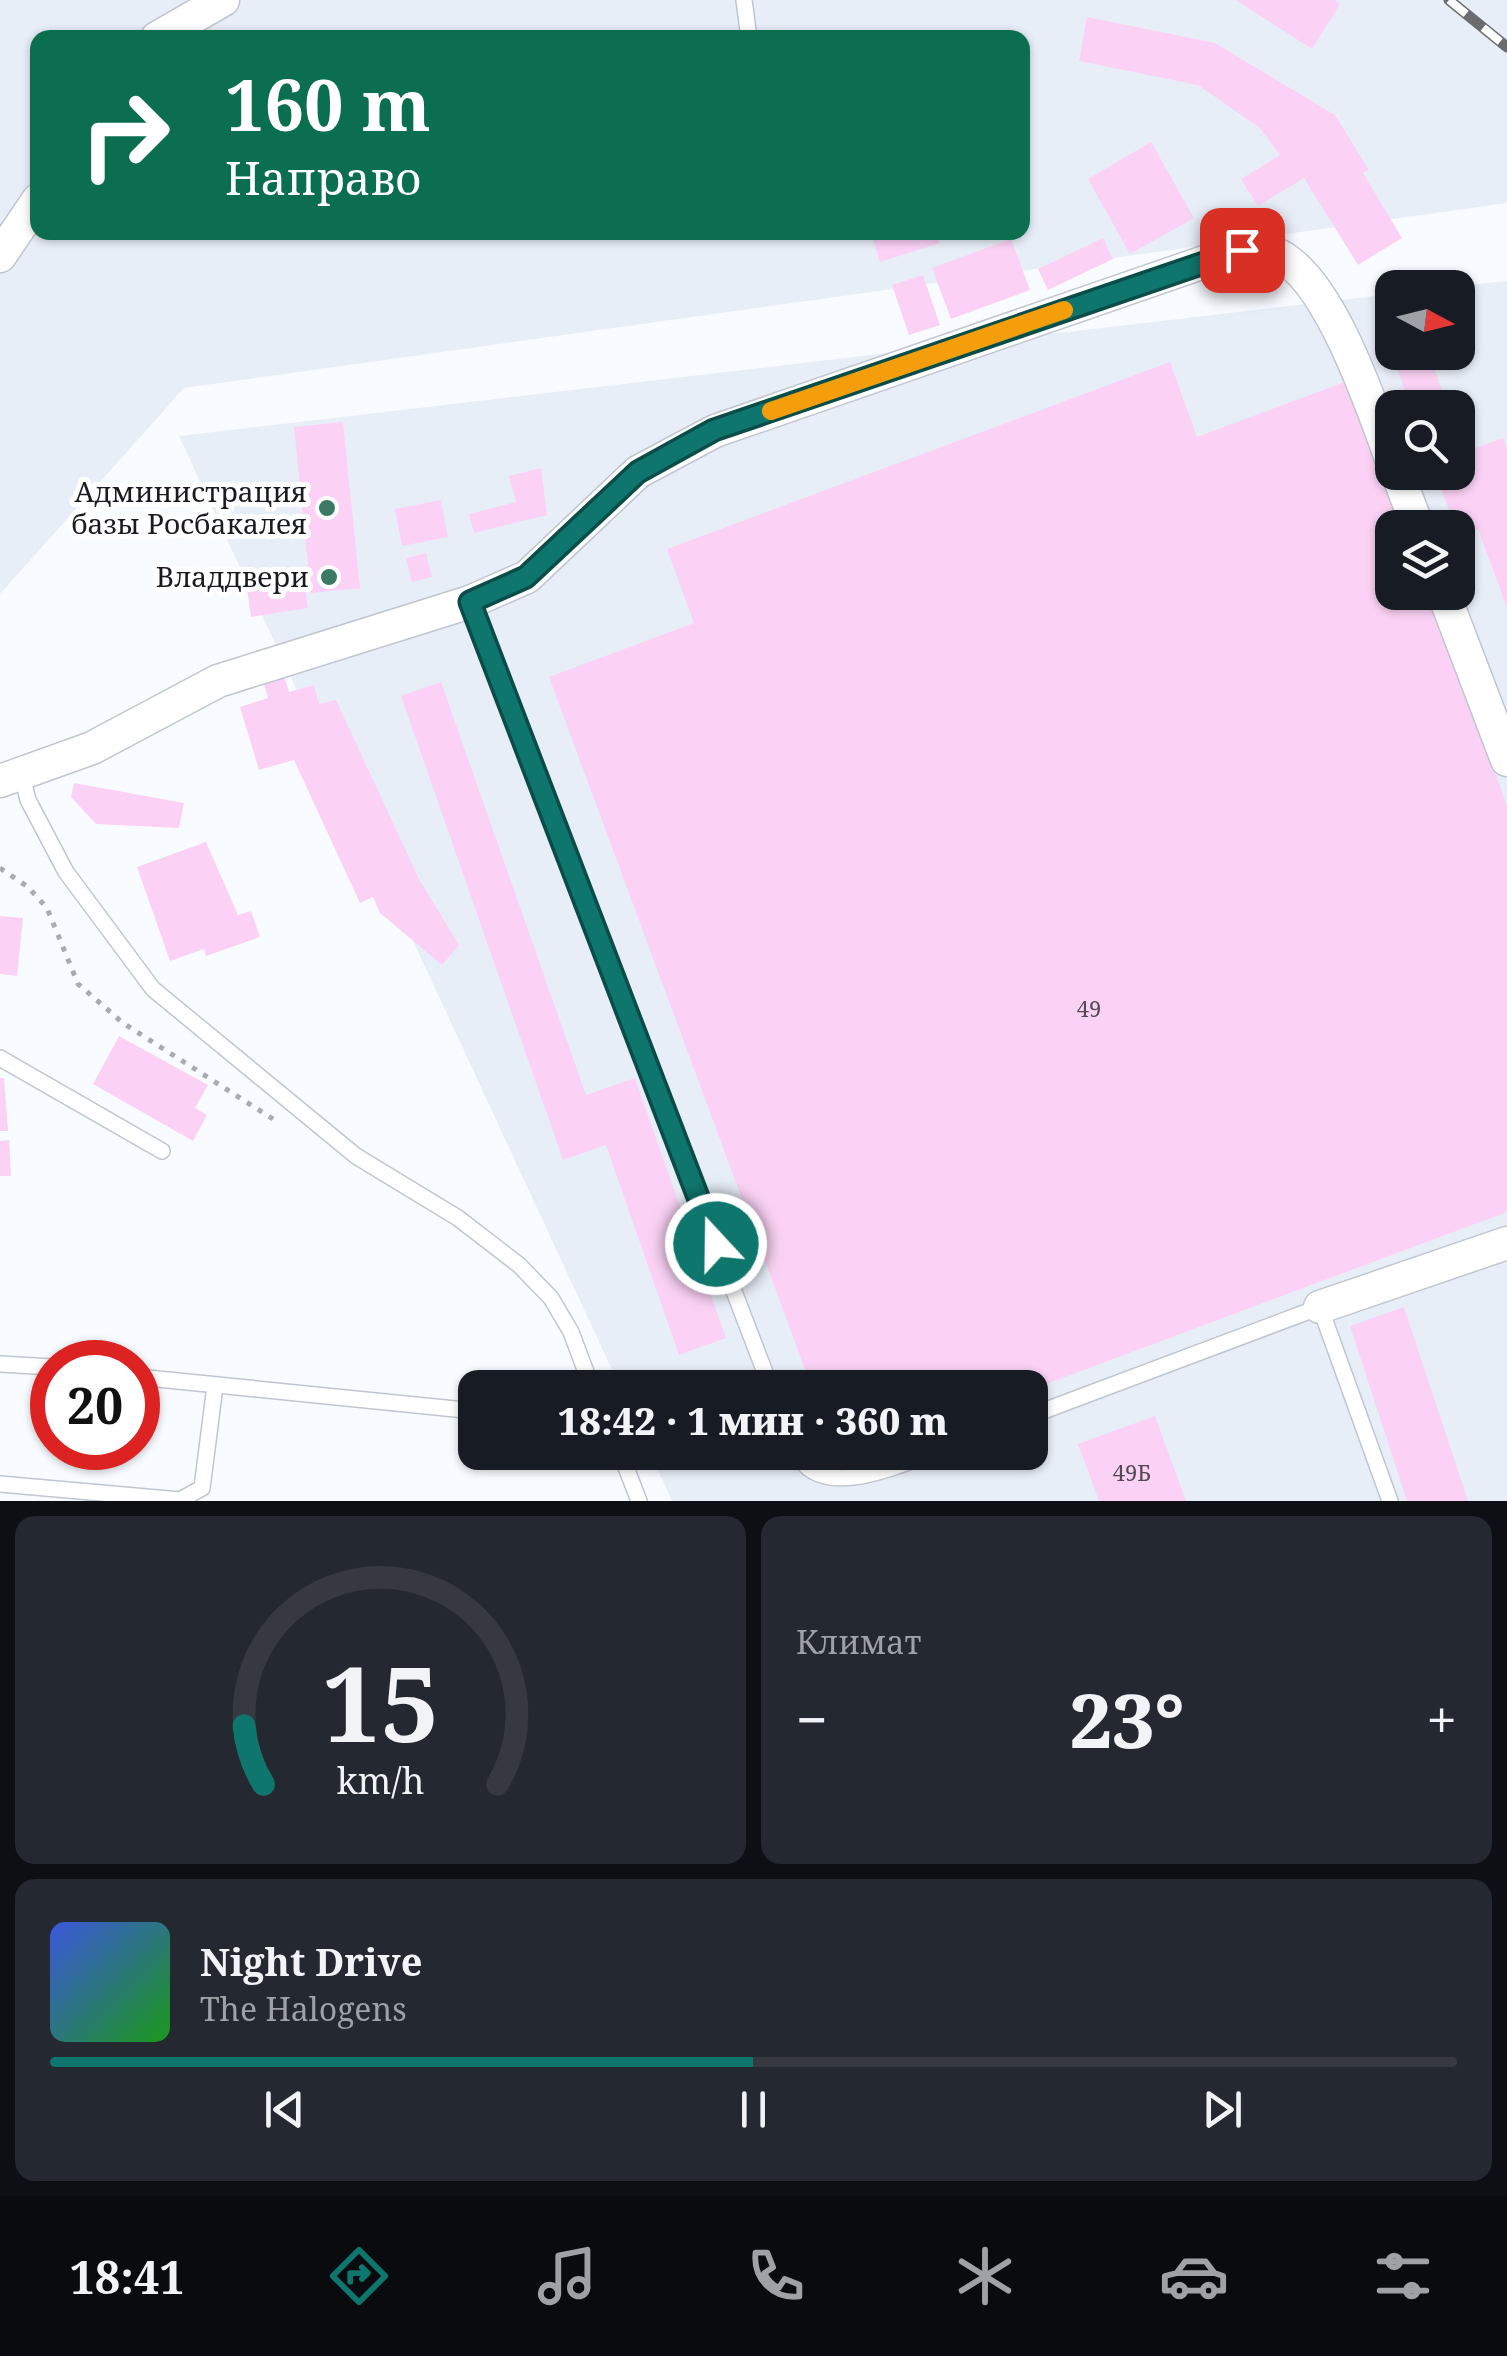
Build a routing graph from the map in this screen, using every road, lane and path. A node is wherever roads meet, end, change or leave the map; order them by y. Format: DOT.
graph roads {
  1 [pos="223,0"];
  2 [pos="744,0"];
  3 [pos="171,30"];
  4 [pos="748,30"];
  5 [pos="30,212"];
  6 [pos="0,256"];
  7 [pos="1375,415"];
  8 [pos="470,602"];
  9 [pos="1450,610"];
  10 [pos="1507,760"];
  11 [pos="11,778"];
  12 [pos="0,1058"];
  13 [pos="162,1151"];
  14 [pos="1507,1243"];
  15 [pos="1320,1307"];
  16 [pos="0,1364"];
  17 [pos="30,1366"];
  18 [pos="585,1370"];
  19 [pos="764,1370"];
  20 [pos="160,1380"];
  21 [pos="215,1386"];
  22 [pos="458,1409"];
  23 [pos="1048,1409"];
  24 [pos="627,1470"];
  25 [pos="807,1470"];
  26 [pos="886,1470"];
  27 [pos="0,1484"];
  28 [pos="639,1501"];
  29 [pos="1390,1501"];
  1 -- 3 [label="street"];
  2 -- 4 [label="lane"];
  5 -- 6 [label="street"];
  7 -- 8 [label="street"];
  8 -- 11 [label="street"];
  8 -- 19 [label="lane"];
  9 -- 10 [label="street"];
  11 -- 18 [label="lane"];
  12 -- 13 [label="lane"];
  14 -- 15 [label="street"];
  15 -- 23 [label="lane"];
  15 -- 29 [label="lane"];
  16 -- 17 [label="lane"];
  20 -- 21 [label="lane"];
  21 -- 22 [label="lane"];
  21 -- 27 [label="lane"];
  24 -- 28 [label="lane"];
  25 -- 26 [label="lane"];
}
